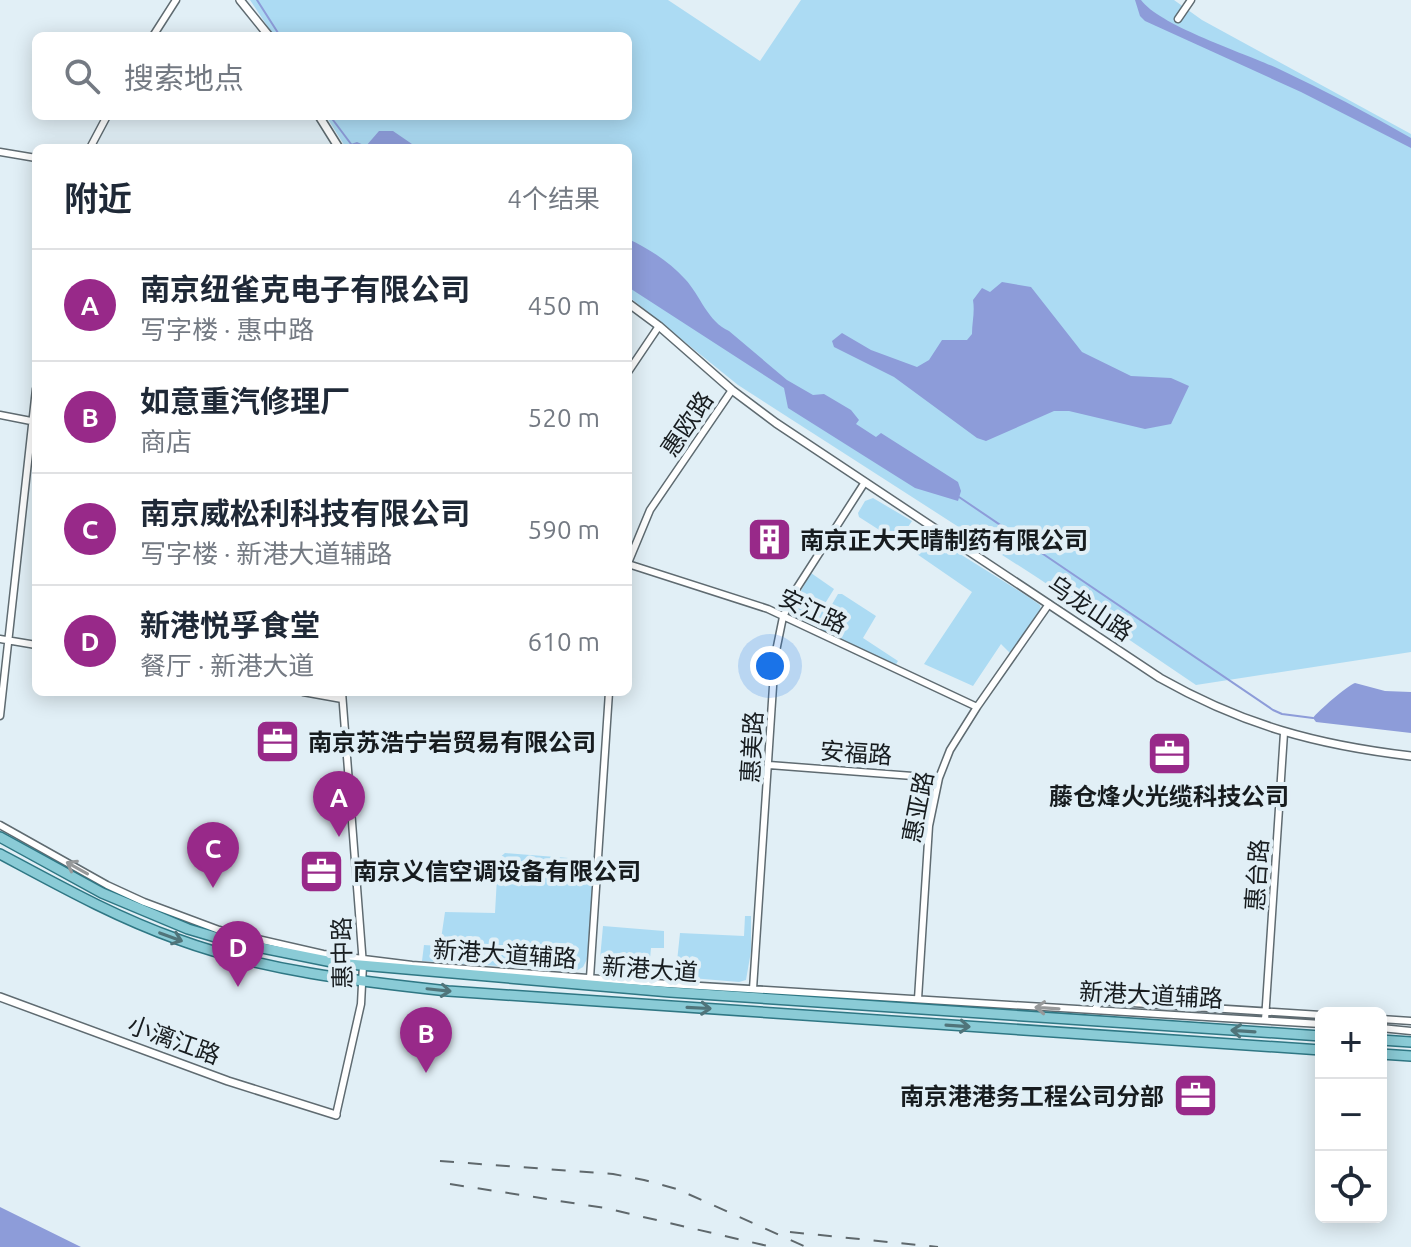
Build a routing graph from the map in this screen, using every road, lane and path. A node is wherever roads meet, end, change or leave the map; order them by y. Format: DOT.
graph roads {
  1 [pos="176,0"];
  2 [pos="240,0"];
  3 [pos="1191,0"];
  4 [pos="1178,19"];
  5 [pos="156,32"];
  6 [pos="266,32"];
  7 [pos="105,120"];
  8 [pos="322,120"];
  9 [pos="92,144"];
  10 [pos="336,144"];
  11 [pos="0,152"];
  12 [pos="32,157"];
  13 [pos="632,306"];
  14 [pos="659,326"];
  15 [pos="632,366"];
  16 [pos="732,390"];
  17 [pos="0,415"];
  18 [pos="32,415"];
  19 [pos="31,421"];
  20 [pos="865,482"];
  21 [pos="632,554"];
  22 [pos="632,565"];
  23 [pos="1049,604"];
  24 [pos="783,617"];
  25 [pos="4,640"];
  26 [pos="32,644"];
  27 [pos="342,696"];
  28 [pos="609,696"];
  29 [pos="977,707"];
  30 [pos="0,716"];
  31 [pos="1284,733"];
  32 [pos="1411,756"];
  33 [pos="769,765"];
  34 [pos="939,778"];
  35 [pos="0,825"];
  36 [pos="0,837"];
  37 [pos="0,854"];
  38 [pos="363,962"];
  39 [pos="590,978"];
  40 [pos="362,981"];
  41 [pos="753,989"];
  42 [pos="0,997"];
  43 [pos="918,999"];
  44 [pos="1315,1015"];
  45 [pos="1266,1016"];
  46 [pos="1387,1019"];
  47 [pos="1411,1021"];
  48 [pos="1315,1023"];
  49 [pos="1387,1029"];
  50 [pos="1411,1031"];
  51 [pos="1315,1036"];
  52 [pos="1387,1040"];
  53 [pos="1411,1042"];
  54 [pos="1315,1050"];
  55 [pos="1387,1054"];
  56 [pos="1411,1056"];
  57 [pos="336,1115"];
  1 -- 5 [label="street"];
  2 -- 6 [label="street"];
  3 -- 4 [label="street"];
  7 -- 9 [label="street"];
  8 -- 10 [label="street"];
  11 -- 12 [label="street"];
  13 -- 14 [label="street, 乌龙山路"];
  14 -- 15 [label="street"];
  14 -- 16 [label="street, 乌龙山路"];
  16 -- 20 [label="street, 乌龙山路"];
  16 -- 21 [label="street, 惠欧路"];
  17 -- 19 [label="street"];
  18 -- 19 [label="street"];
  19 -- 25 [label="street"];
  20 -- 23 [label="street, 乌龙山路"];
  20 -- 24 [label="street, 惠美路"];
  22 -- 24 [label="street, 安江路"];
  23 -- 29 [label="street, 惠亚路"];
  23 -- 31 [label="street, 乌龙山路"];
  24 -- 29 [label="street, 安江路"];
  24 -- 33 [label="street, 惠美路"];
  25 -- 26 [label="street"];
  25 -- 30 [label="street"];
  27 -- 38 [label="street, 惠中路"];
  28 -- 39 [label="street"];
  29 -- 34 [label="street, 惠亚路"];
  31 -- 32 [label="street, 乌龙山路"];
  31 -- 45 [label="street, 惠台路"];
  33 -- 34 [label="street, 安福路"];
  33 -- 41 [label="street, 惠美路"];
  34 -- 43 [label="street, 惠亚路"];
  38 -- 35 [label="street, 新港大道辅路, one-way"];
  36 -- 38 [label="main road, 新港大道"];
  37 -- 40 [label="main road, 新港大道, one-way"];
  38 -- 39 [label="street, 新港大道辅路"];
  38 -- 40 [label="street, 惠中路"];
  51 -- 38 [label="main road, 新港大道, one-way"];
  39 -- 41 [label="street, 新港大道辅路"];
  40 -- 54 [label="main road, 新港大道, one-way"];
  40 -- 57 [label="street, 惠中路"];
  41 -- 43 [label="street, 新港大道辅路"];
  42 -- 57 [label="street, 小漓江路"];
  45 -- 43 [label="street, 新港大道辅路, one-way"];
  44 -- 45 [label="street"];
  45 -- 48 [label="street"];
  46 -- 47 [label="street"];
  49 -- 50 [label="street"];
  52 -- 53 [label="main road"];
  55 -- 56 [label="main road"];
}
